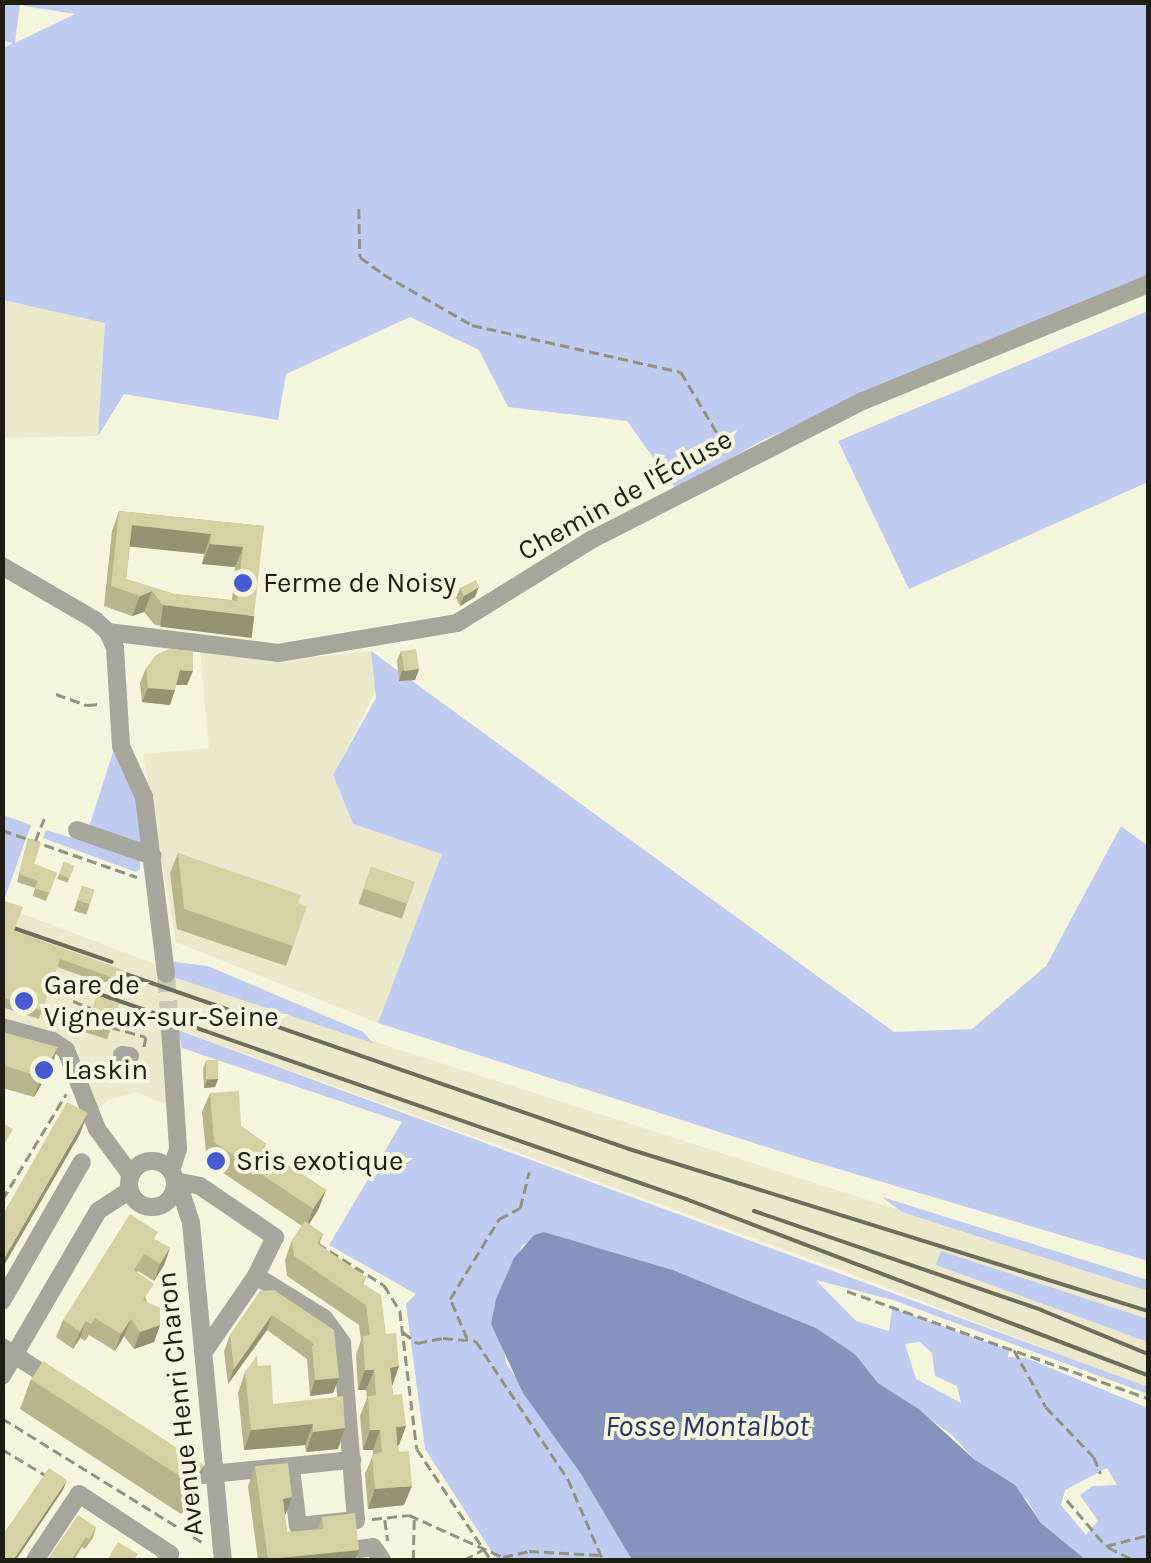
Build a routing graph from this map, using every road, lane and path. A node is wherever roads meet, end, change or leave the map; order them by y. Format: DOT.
graph roads {
  1 [pos="359,209"];
  2 [pos="1148,284"];
  3 [pos="736,465"];
  4 [pos="2,566"];
  5 [pos="108,632"];
  6 [pos="56,694"];
  7 [pos="101,704"];
  8 [pos="44,819"];
  9 [pos="2,830"];
  10 [pos="77,830"];
  11 [pos="35,840"];
  12 [pos="32,850"];
  13 [pos="150,866"];
  14 [pos="166,974"];
  15 [pos="109,980"];
  16 [pos="115,982"];
  17 [pos="121,984"];
  18 [pos="73,1001"];
  19 [pos="93,1009"];
  20 [pos="105,1010"];
  21 [pos="2,1026"];
  22 [pos="170,1027"];
  23 [pos="113,1037"];
  24 [pos="132,1054"];
  25 [pos="71,1086"];
  26 [pos="82,1162"];
  27 [pos="529,1172"];
  28 [pos="135,1176"];
  29 [pos="172,1185"];
  30 [pos="2,1200"];
  31 [pos="314,1241"];
  32 [pos="256,1276"];
  33 [pos="848,1291"];
  34 [pos="2,1301"];
  35 [pos="403,1332"];
  36 [pos="468,1340"];
  37 [pos="1013,1348"];
  38 [pos="9,1351"];
  39 [pos="203,1353"];
  40 [pos="2,1376"];
  41 [pos="78,1396"];
  42 [pos="1148,1398"];
  43 [pos="2,1418"];
  44 [pos="2,1449"];
  45 [pos="158,1449"];
  46 [pos="352,1460"];
  47 [pos="291,1468"];
  48 [pos="215,1474"];
  49 [pos="1102,1474"];
  50 [pos="48,1476"];
  51 [pos="1066,1500"];
  52 [pos="414,1517"];
  53 [pos="356,1520"];
  54 [pos="1148,1535"];
  55 [pos="1106,1546"];
  56 [pos="360,1549"];
  57 [pos="484,1550"];
  58 [pos="223,1558"];
  59 [pos="602,1558"];
  60 [pos="35,1560"];
  61 [pos="166,1560"];
  62 [pos="382,1560"];
  63 [pos="413,1560"];
  64 [pos="464,1560"];
  65 [pos="491,1560"];
  66 [pos="1133,1560"];
  1 -- 3 [label="path"];
  2 -- 3 [label="street, Chemin de l'Écluse"];
  3 -- 5 [label="street, Chemin de l'Écluse"];
  4 -- 5 [label="street"];
  5 -- 13 [label="street"];
  6 -- 7 [label="path"];
  8 -- 11 [label="path"];
  9 -- 11 [label="path"];
  10 -- 13 [label="street"];
  11 -- 12 [label="path"];
  11 -- 13 [label="path"];
  13 -- 14 [label="street"];
  15 -- 16 [label="path"];
  16 -- 17 [label="path"];
  16 -- 20 [label="path"];
  18 -- 19 [label="path"];
  21 -- 28 [label="street"];
  22 -- 29 [label="street"];
  23 -- 24 [label="path"];
  25 -- 30 [label="path"];
  26 -- 34 [label="street"];
  27 -- 36 [label="path"];
  28 -- 29 [label="street"];
  28 -- 29 [label="street"];
  28 -- 38 [label="street"];
  29 -- 32 [label="street"];
  29 -- 39 [label="street, Avenue Henri Charon"];
  31 -- 35 [label="path"];
  32 -- 39 [label="street"];
  32 -- 46 [label="street"];
  33 -- 37 [label="path"];
  35 -- 36 [label="path"];
  35 -- 57 [label="path"];
  36 -- 59 [label="path"];
  37 -- 42 [label="path"];
  37 -- 49 [label="path"];
  38 -- 40 [label="street"];
  38 -- 41 [label="street"];
  39 -- 48 [label="street, Avenue Henri Charon"];
  43 -- 58 [label="path"];
  44 -- 50 [label="path"];
  45 -- 48 [label="street"];
  46 -- 47 [label="street"];
  46 -- 53 [label="street"];
  47 -- 48 [label="street"];
  47 -- 53 [label="street"];
  48 -- 58 [label="street, Avenue Henri Charon"];
  51 -- 55 [label="path"];
  52 -- 53 [label="path"];
  52 -- 57 [label="path"];
  52 -- 63 [label="path"];
  54 -- 55 [label="path"];
  55 -- 66 [label="path"];
  56 -- 62 [label="street"];
  57 -- 59 [label="path"];
  57 -- 64 [label="path"];
  57 -- 65 [label="path"];
  60 -- 61 [label="street"];
}
